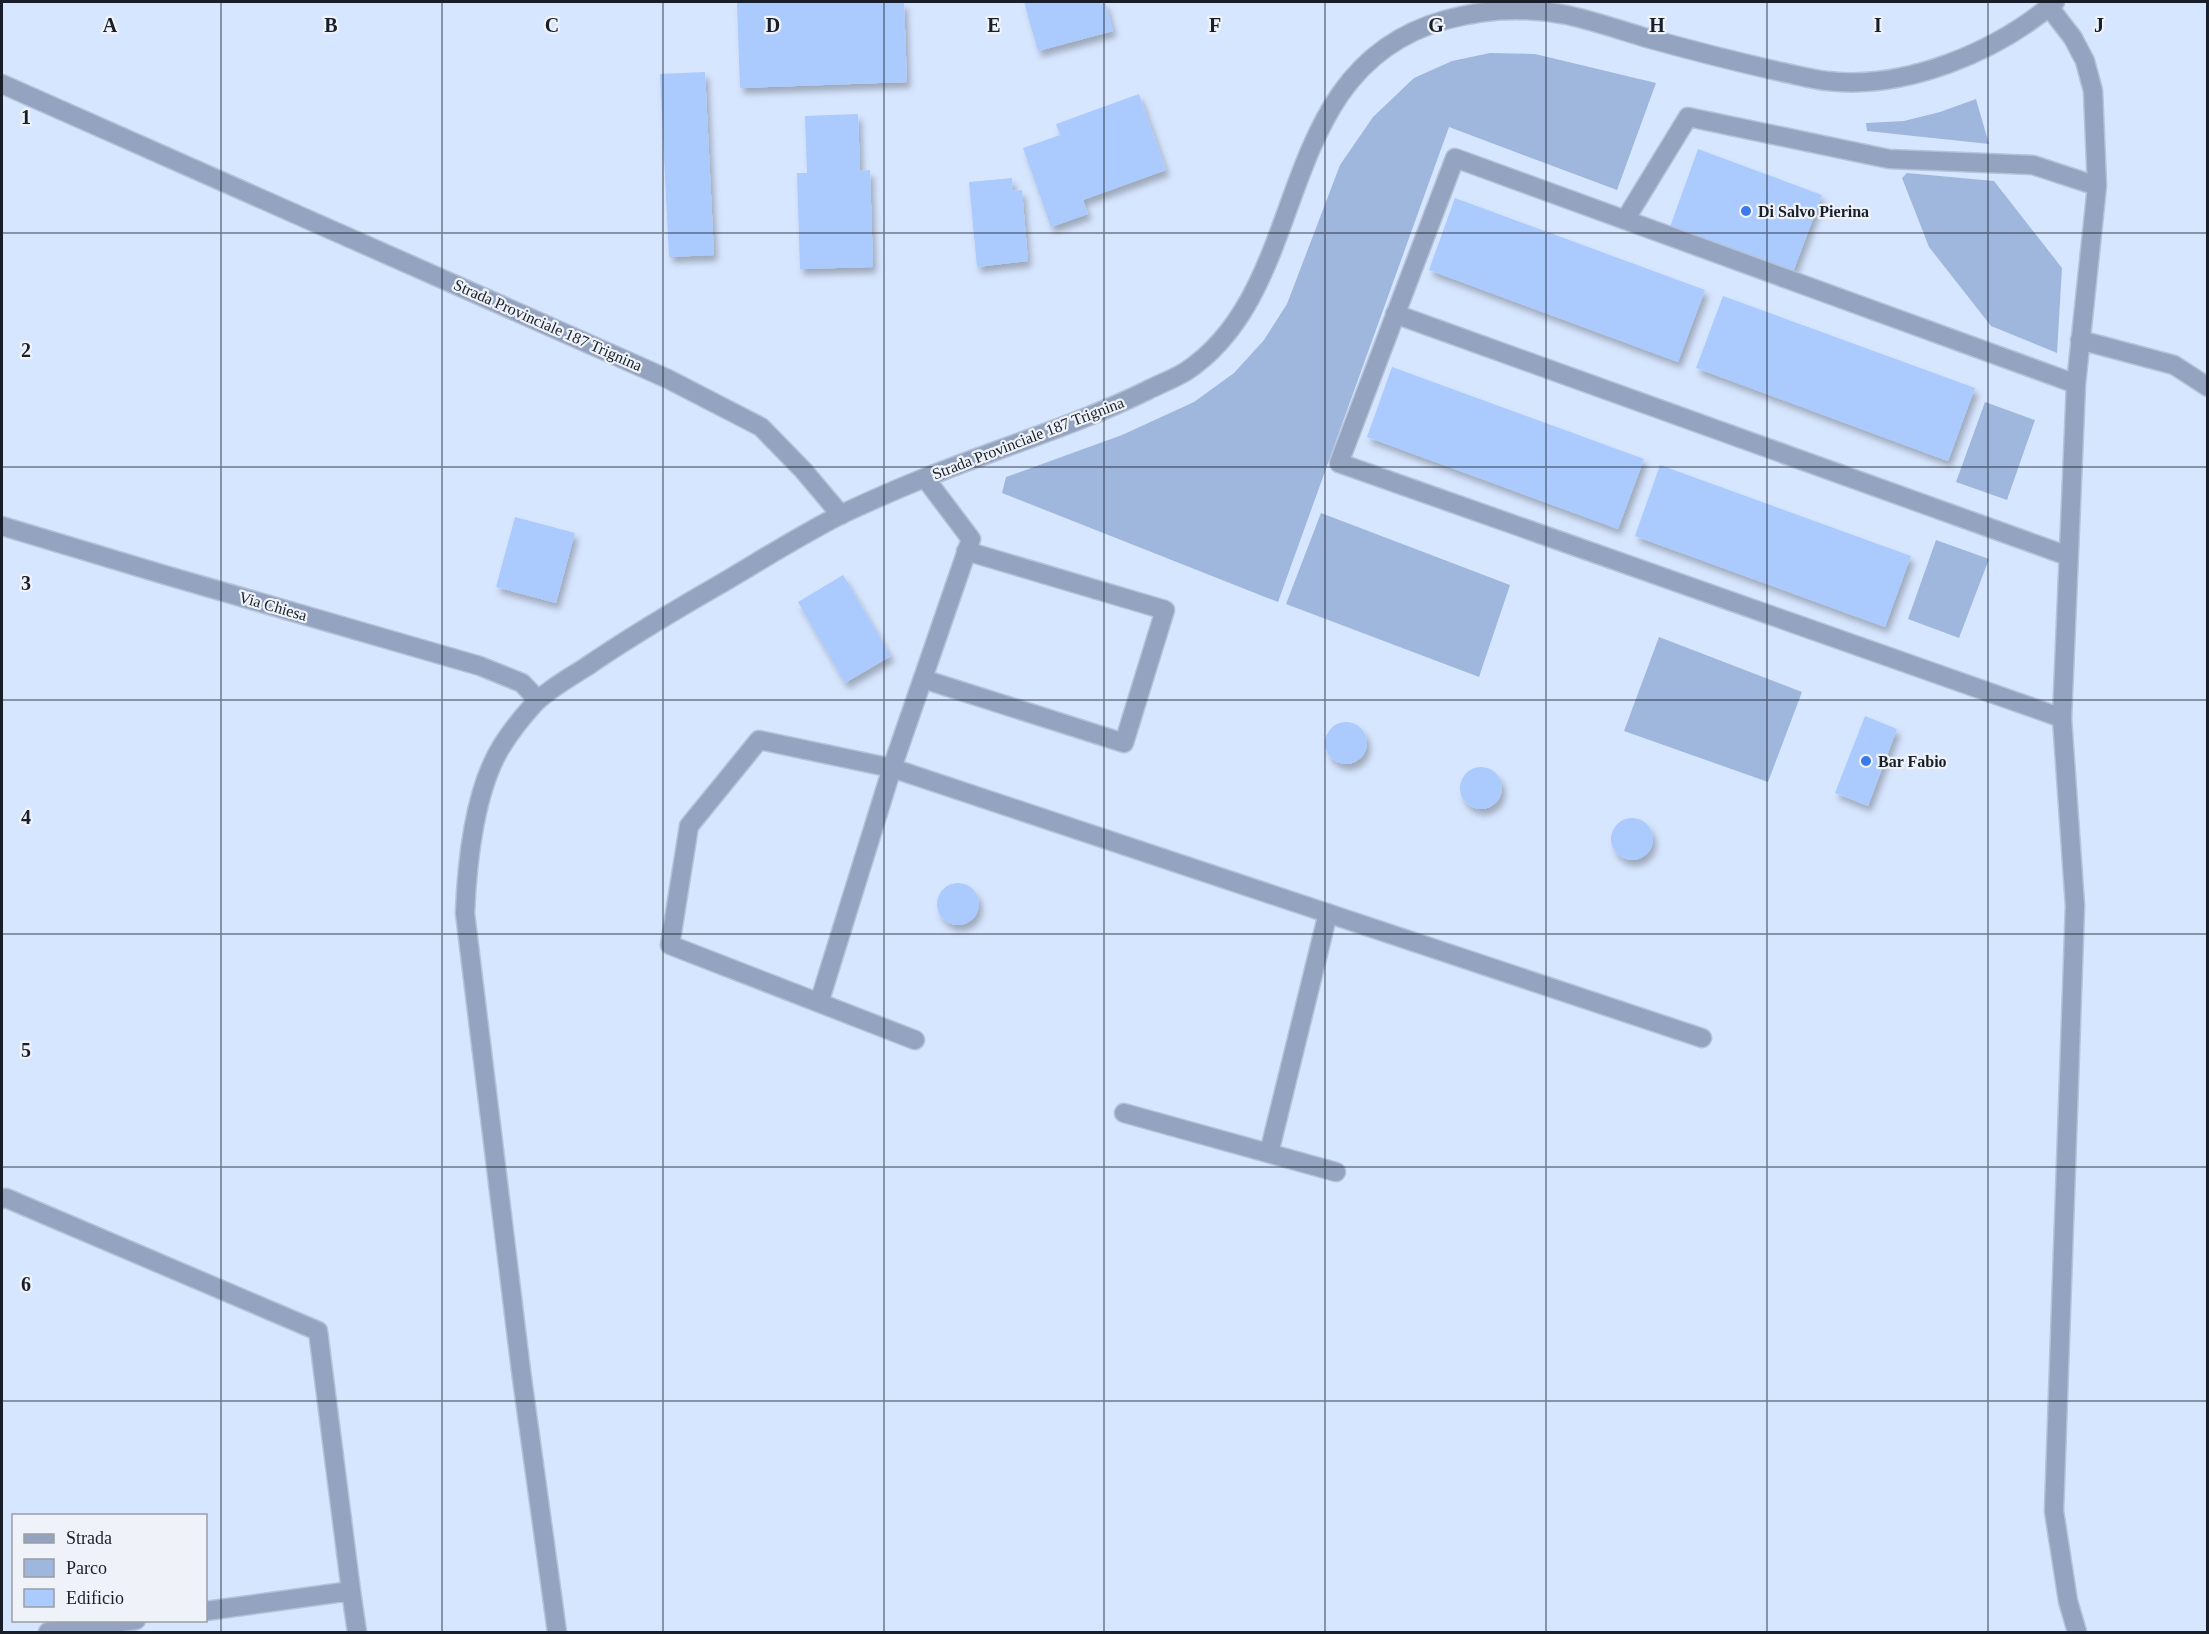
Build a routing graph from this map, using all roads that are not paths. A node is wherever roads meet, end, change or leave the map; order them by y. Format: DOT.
graph roads {
  1 [pos="2052,4"];
  2 [pos="2,84"];
  3 [pos="2097,186"];
  4 [pos="1625,220"];
  5 [pos="1395,314"];
  6 [pos="2080,340"];
  7 [pos="2076,384"];
  8 [pos="2208,387"];
  9 [pos="925,478"];
  10 [pos="841,515"];
  11 [pos="2,526"];
  12 [pos="966,551"];
  13 [pos="2068,556"];
  14 [pos="923,679"];
  15 [pos="538,700"];
  16 [pos="2062,718"];
  17 [pos="892,768"];
  18 [pos="1328,914"];
  19 [pos="819,1003"];
  20 [pos="1702,1038"];
  21 [pos="915,1040"];
  22 [pos="1124,1113"];
  23 [pos="1269,1153"];
  24 [pos="1336,1172"];
  25 [pos="2,1199"];
  26 [pos="351,1591"];
  27 [pos="207,1611"];
  28 [pos="121,1622"];
  29 [pos="48,1632"];
  30 [pos="357,1632"];
  31 [pos="556,1632"];
  32 [pos="2077,1632"];
  1 -- 3 [label="street"];
  1 -- 9 [label="street, Strada Provinciale 187 Trignina"];
  2 -- 10 [label="street, Strada Provinciale 187 Trignina"];
  3 -- 4 [label="street"];
  3 -- 6 [label="street"];
  4 -- 5 [label="street"];
  4 -- 7 [label="street"];
  5 -- 13 [label="street"];
  5 -- 16 [label="street"];
  6 -- 7 [label="street"];
  6 -- 8 [label="street"];
  7 -- 13 [label="street"];
  9 -- 10 [label="street, Strada Provinciale 187 Trignina"];
  9 -- 12 [label="street"];
  10 -- 15 [label="street"];
  11 -- 15 [label="street, Via Chiesa"];
  12 -- 14 [label="street"];
  12 -- 14 [label="street"];
  13 -- 16 [label="street"];
  14 -- 17 [label="street"];
  15 -- 31 [label="street"];
  16 -- 32 [label="street"];
  17 -- 18 [label="street"];
  17 -- 19 [label="street"];
  17 -- 19 [label="street"];
  18 -- 20 [label="street"];
  18 -- 23 [label="street"];
  19 -- 21 [label="street"];
  22 -- 23 [label="street"];
  23 -- 24 [label="street"];
  25 -- 26 [label="street"];
  26 -- 27 [label="street"];
  26 -- 30 [label="street"];
  28 -- 29 [label="street"];
}
